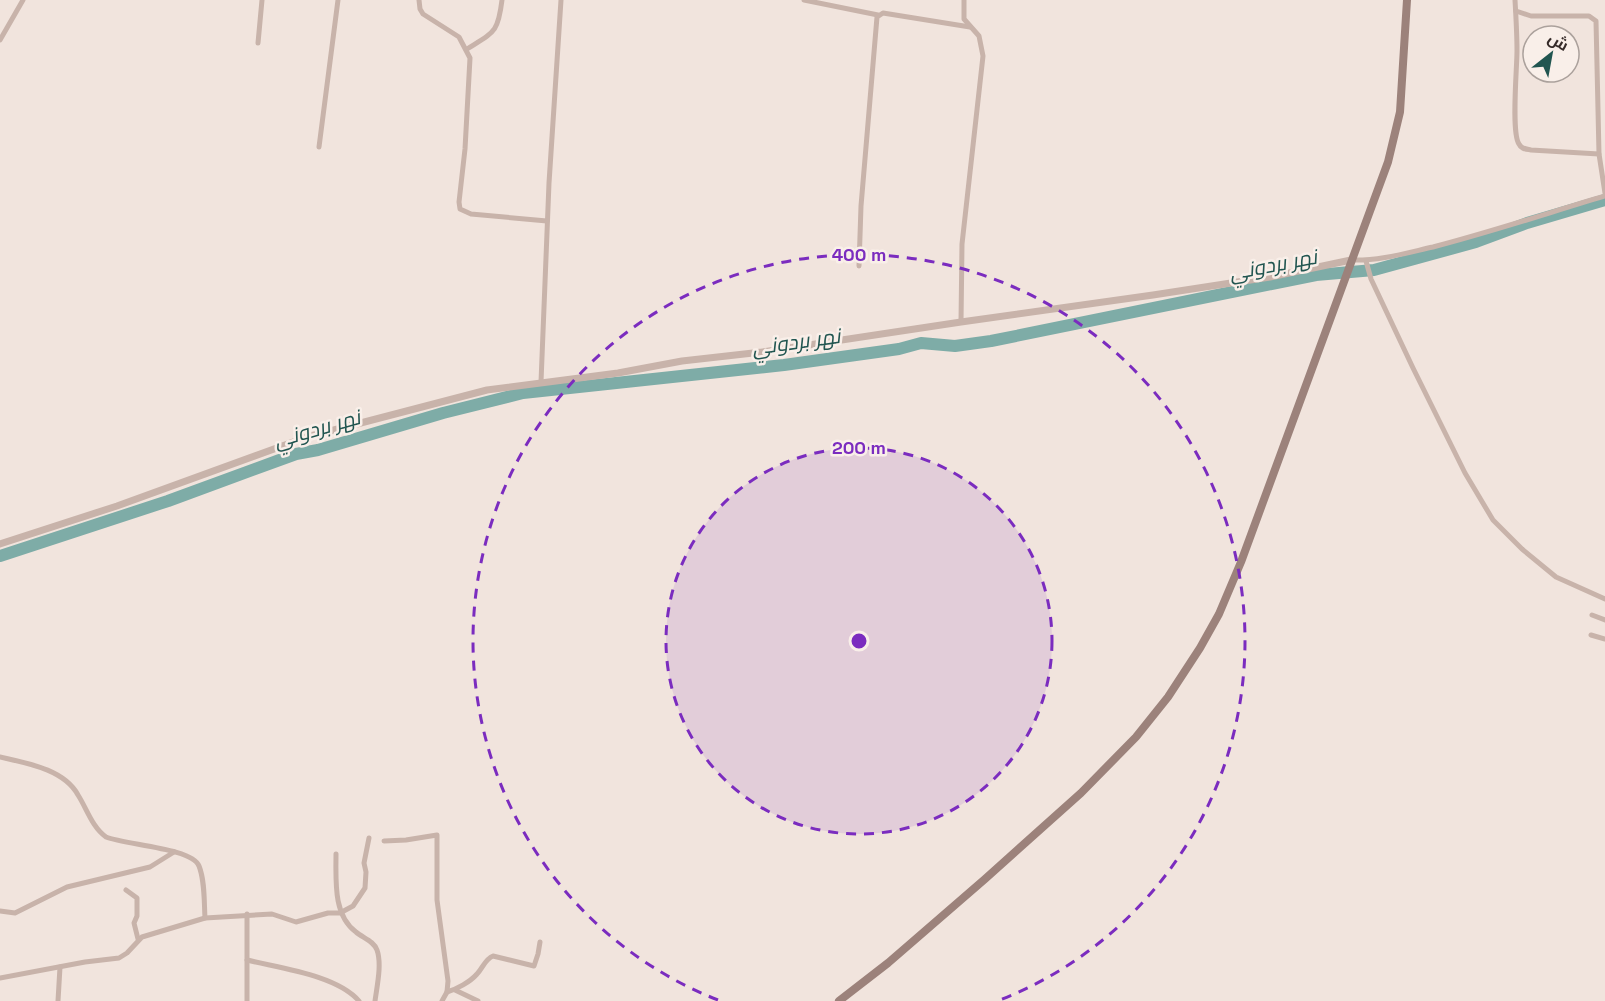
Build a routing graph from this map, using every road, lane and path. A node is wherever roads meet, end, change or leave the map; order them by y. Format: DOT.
graph roads {
  1 [pos="23,0"];
  2 [pos="262,0"];
  3 [pos="338,0"];
  4 [pos="419,0"];
  5 [pos="502,0"];
  6 [pos="561,0"];
  7 [pos="804,0"];
  8 [pos="964,0"];
  9 [pos="1407,0"];
  10 [pos="1515,0"];
  11 [pos="1516,10"];
  12 [pos="878,15"];
  13 [pos="970,27"];
  14 [pos="2,30"];
  15 [pos="0,40"];
  16 [pos="258,42"];
  17 [pos="467,50"];
  18 [pos="319,147"];
  19 [pos="1599,154"];
  20 [pos="1605,194"];
  21 [pos="547,221"];
  22 [pos="1366,261"];
  23 [pos="1350,263"];
  24 [pos="859,266"];
  25 [pos="961,322"];
  26 [pos="541,382"];
  27 [pos="0,544"];
  28 [pos="1605,599"];
  29 [pos="1592,615"];
  30 [pos="1605,620"];
  31 [pos="1591,635"];
  32 [pos="1605,639"];
  33 [pos="0,757"];
  34 [pos="369,838"];
  35 [pos="384,841"];
  36 [pos="174,852"];
  37 [pos="336,855"];
  38 [pos="126,890"];
  39 [pos="0,911"];
  40 [pos="340,913"];
  41 [pos="247,914"];
  42 [pos="205,918"];
  43 [pos="138,939"];
  44 [pos="540,942"];
  45 [pos="247,960"];
  46 [pos="60,966"];
  47 [pos="0,978"];
  48 [pos="455,990"];
  49 [pos="447,992"];
  50 [pos="848,998"];
  51 [pos="58,1001"];
  52 [pos="247,1001"];
  53 [pos="358,1001"];
  54 [pos="375,1001"];
  55 [pos="443,1001"];
  56 [pos="478,1001"];
  57 [pos="839,1001"];
  1 -- 14 [label="street"];
  2 -- 16 [label="street"];
  3 -- 18 [label="street"];
  4 -- 17 [label="street"];
  5 -- 17 [label="street"];
  6 -- 21 [label="street"];
  7 -- 12 [label="street"];
  8 -- 13 [label="street"];
  9 -- 23 [label="main road"];
  10 -- 11 [label="street"];
  11 -- 19 [label="street"];
  11 -- 19 [label="street"];
  12 -- 13 [label="street"];
  12 -- 24 [label="street"];
  13 -- 25 [label="street"];
  14 -- 15 [label="street"];
  17 -- 21 [label="street"];
  19 -- 20 [label="street"];
  20 -- 22 [label="street"];
  21 -- 26 [label="street"];
  22 -- 23 [label="street"];
  22 -- 28 [label="street"];
  23 -- 25 [label="street"];
  23 -- 50 [label="main road"];
  25 -- 26 [label="street"];
  26 -- 27 [label="street"];
  29 -- 30 [label="street"];
  31 -- 32 [label="street"];
  33 -- 36 [label="street"];
  34 -- 40 [label="street"];
  35 -- 49 [label="street"];
  36 -- 39 [label="street"];
  36 -- 42 [label="street"];
  37 -- 40 [label="street"];
  38 -- 43 [label="street"];
  40 -- 41 [label="street"];
  40 -- 54 [label="street"];
  41 -- 42 [label="street"];
  41 -- 45 [label="street"];
  42 -- 43 [label="street"];
  43 -- 46 [label="street"];
  44 -- 48 [label="street"];
  45 -- 52 [label="street"];
  45 -- 53 [label="street"];
  46 -- 47 [label="street"];
  46 -- 51 [label="street"];
  48 -- 49 [label="street"];
  48 -- 56 [label="street"];
  49 -- 55 [label="street"];
  50 -- 57 [label="main road"];
}
